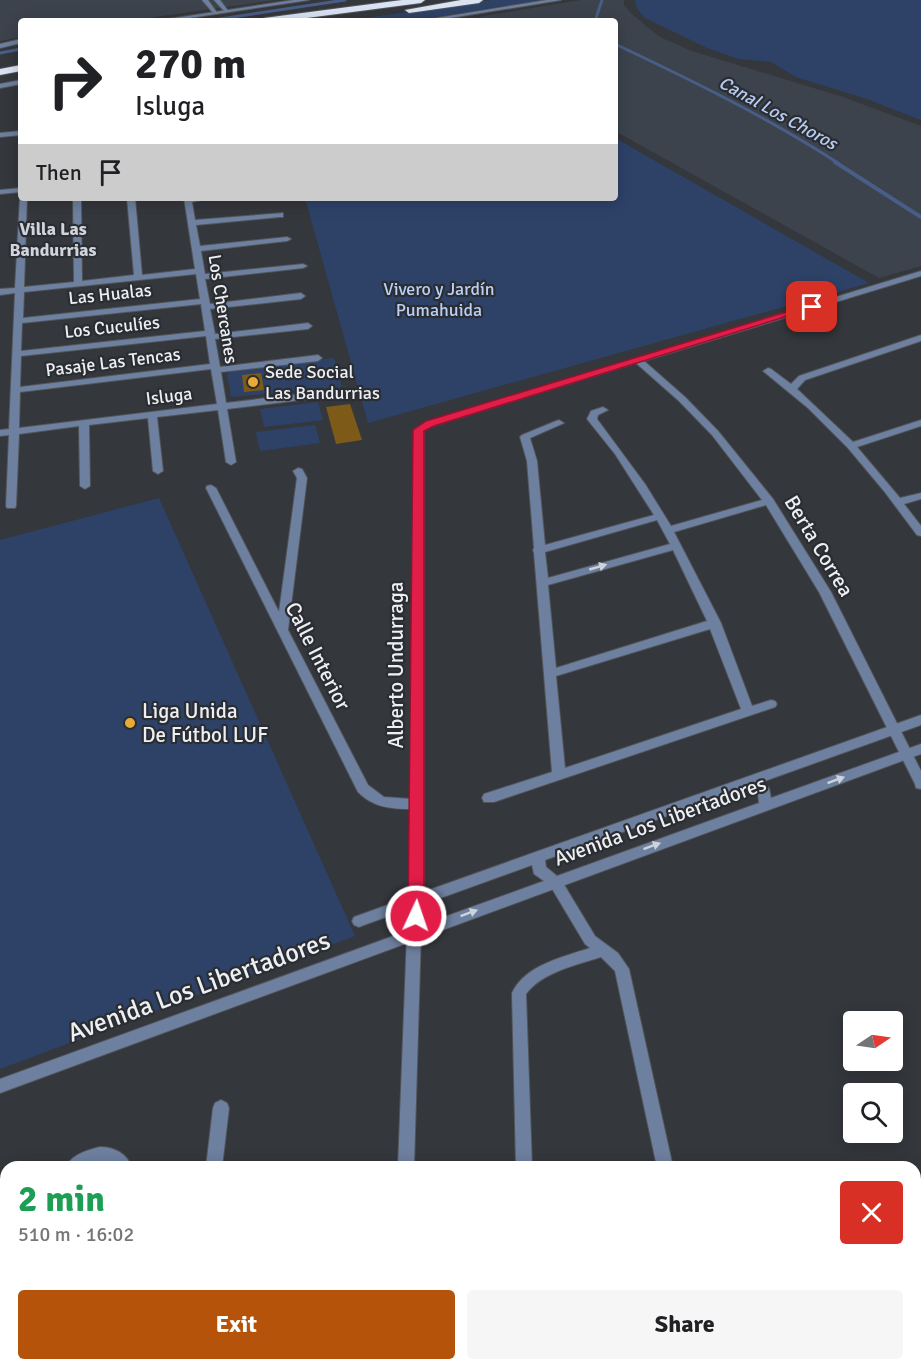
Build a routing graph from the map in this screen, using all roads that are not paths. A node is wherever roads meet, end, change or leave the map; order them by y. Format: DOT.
graph roads {
  1 [pos="205,0"];
  2 [pos="217,0"];
  3 [pos="306,0"];
  4 [pos="421,0"];
  5 [pos="479,0"];
  6 [pos="558,0"];
  7 [pos="227,11"];
  8 [pos="216,13"];
  9 [pos="180,18"];
  10 [pos="286,18"];
  11 [pos="349,18"];
  12 [pos="441,18"];
  13 [pos="18,42"];
  14 [pos="0,46"];
  15 [pos="18,59"];
  16 [pos="0,62"];
  17 [pos="18,69"];
  18 [pos="0,72"];
  19 [pos="18,83"];
  20 [pos="0,86"];
  21 [pos="18,133"];
  22 [pos="0,135"];
  23 [pos="18,190"];
  24 [pos="0,192"];
  25 [pos="23,201"];
  26 [pos="77,201"];
  27 [pos="131,201"];
  28 [pos="188,201"];
  29 [pos="280,214"];
  30 [pos="192,223"];
  31 [pos="287,239"];
  32 [pos="196,249"];
  33 [pos="303,266"];
  34 [pos="921,273"];
  35 [pos="200,274"];
  36 [pos="138,277"];
  37 [pos="78,284"];
  38 [pos="19,290"];
  39 [pos="0,292"];
  40 [pos="301,296"];
  41 [pos="205,304"];
  42 [pos="18,321"];
  43 [pos="308,326"];
  44 [pos="210,335"];
  45 [pos="921,338"];
  46 [pos="921,346"];
  47 [pos="17,354"];
  48 [pos="318,358"];
  49 [pos="870,359"];
  50 [pos="638,360"];
  51 [pos="216,368"];
  52 [pos="768,371"];
  53 [pos="793,388"];
  54 [pos="15,390"];
  55 [pos="342,392"];
  56 [pos="222,406"];
  57 [pos="603,410"];
  58 [pos="152,414"];
  59 [pos="84,423"];
  60 [pos="559,423"];
  61 [pos="921,423"];
  62 [pos="14,431"];
  63 [pos="0,433"];
  64 [pos="851,446"];
  65 [pos="231,462"];
  66 [pos="158,471"];
  67 [pos="298,471"];
  68 [pos="85,486"];
  69 [pos="211,488"];
  70 [pos="921,496"];
  71 [pos="769,501"];
  72 [pos="899,502"];
  73 [pos="11,506"];
  74 [pos="661,516"];
  75 [pos="669,530"];
  76 [pos="921,533"];
  77 [pos="677,544"];
  78 [pos="538,550"];
  79 [pos="541,583"];
  80 [pos="715,623"];
  81 [pos="284,629"];
  82 [pos="549,674"];
  83 [pos="771,704"];
  84 [pos="748,711"];
  85 [pos="921,720"];
  86 [pos="894,729"];
  87 [pos="921,748"];
  88 [pos="907,754"];
  89 [pos="559,775"];
  90 [pos="751,780"];
  91 [pos="921,784"];
  92 [pos="489,798"];
  93 [pos="417,804"];
  94 [pos="766,805"];
  95 [pos="538,856"];
  96 [pos="555,882"];
  97 [pos="417,900"];
  98 [pos="359,921"];
  99 [pos="414,933"];
  100 [pos="602,950"];
  101 [pos="0,1086"];
  102 [pos="221,1108"];
  103 [pos="81,1161"];
  104 [pos="117,1161"];
  105 [pos="215,1161"];
  106 [pos="406,1161"];
  107 [pos="524,1161"];
  108 [pos="664,1161"];
  1 -- 8 [label="street"];
  2 -- 7 [label="street"];
  3 -- 7 [label="street"];
  4 -- 10 [label="highway"];
  5 -- 11 [label="highway"];
  6 -- 12 [label="street"];
  7 -- 8 [label="street"];
  8 -- 9 [label="street"];
  13 -- 14 [label="street"];
  15 -- 16 [label="highway"];
  17 -- 18 [label="highway"];
  19 -- 20 [label="street"];
  21 -- 22 [label="street"];
  23 -- 24 [label="street"];
  25 -- 38 [label="street"];
  26 -- 37 [label="street"];
  27 -- 36 [label="street"];
  28 -- 30 [label="street, Los Chercanes"];
  29 -- 30 [label="street"];
  30 -- 32 [label="street, Los Chercanes"];
  31 -- 32 [label="street"];
  32 -- 35 [label="street, Los Chercanes"];
  33 -- 35 [label="street"];
  34 -- 50 [label="street"];
  35 -- 36 [label="street"];
  35 -- 41 [label="street, Los Chercanes"];
  36 -- 37 [label="street"];
  37 -- 38 [label="street"];
  38 -- 39 [label="street"];
  38 -- 42 [label="street"];
  40 -- 41 [label="street, Las Hualas"];
  41 -- 42 [label="street, Las Hualas"];
  41 -- 44 [label="street, Los Chercanes"];
  42 -- 47 [label="street"];
  43 -- 44 [label="street, Los Cuculíes"];
  44 -- 47 [label="street, Los Cuculíes"];
  44 -- 51 [label="street, Los Chercanes"];
  45 -- 49 [label="street"];
  46 -- 49 [label="street"];
  47 -- 54 [label="street"];
  48 -- 51 [label="street, Pasaje Las Tencas"];
  49 -- 53 [label="street"];
  50 -- 71 [label="street, Berta Correa"];
  50 -- 93 [label="street, Alberto Undurraga"];
  51 -- 54 [label="street, Pasaje Las Tencas"];
  51 -- 56 [label="street, Los Chercanes"];
  52 -- 53 [label="street"];
  53 -- 64 [label="street"];
  54 -- 62 [label="street"];
  55 -- 56 [label="street, Isluga"];
  56 -- 58 [label="street, Isluga"];
  56 -- 65 [label="street, Los Chercanes"];
  57 -- 74 [label="street"];
  58 -- 59 [label="street, Isluga"];
  58 -- 66 [label="street"];
  59 -- 62 [label="street, Isluga"];
  59 -- 68 [label="street"];
  60 -- 78 [label="street"];
  61 -- 64 [label="street"];
  62 -- 63 [label="street, Isluga"];
  62 -- 73 [label="street"];
  64 -- 72 [label="street"];
  67 -- 81 [label="street"];
  69 -- 81 [label="street, Calle Interior"];
  70 -- 72 [label="street"];
  71 -- 75 [label="street"];
  71 -- 86 [label="street, Berta Correa"];
  72 -- 76 [label="street"];
  74 -- 75 [label="street"];
  74 -- 78 [label="street"];
  75 -- 77 [label="street"];
  79 -- 77 [label="street, one-way"];
  77 -- 80 [label="street"];
  78 -- 79 [label="street"];
  79 -- 82 [label="street"];
  80 -- 82 [label="street"];
  80 -- 84 [label="street"];
  81 -- 93 [label="street, Calle Interior"];
  82 -- 89 [label="street"];
  83 -- 84 [label="street"];
  84 -- 89 [label="street"];
  85 -- 86 [label="street, Avenida Los Libertadores"];
  86 -- 88 [label="street, Berta Correa"];
  86 -- 90 [label="street, Avenida Los Libertadores"];
  87 -- 88 [label="street, Avenida Los Libertadores"];
  88 -- 91 [label="street, Berta Correa"];
  94 -- 88 [label="street, Avenida Los Libertadores, one-way"];
  89 -- 92 [label="street"];
  90 -- 94 [label="street"];
  90 -- 95 [label="street, Avenida Los Libertadores"];
  93 -- 97 [label="street, Alberto Undurraga"];
  96 -- 94 [label="street, Avenida Los Libertadores, one-way"];
  95 -- 96 [label="street"];
  95 -- 97 [label="street, Avenida Los Libertadores"];
  99 -- 96 [label="street, Avenida Los Libertadores, one-way"];
  96 -- 100 [label="street"];
  97 -- 98 [label="street, Avenida Los Libertadores"];
  97 -- 99 [label="street"];
  99 -- 101 [label="street, Avenida Los Libertadores"];
  99 -- 106 [label="street"];
  100 -- 107 [label="street"];
  100 -- 108 [label="street"];
  102 -- 105 [label="street"];
  103 -- 104 [label="street"];
}
